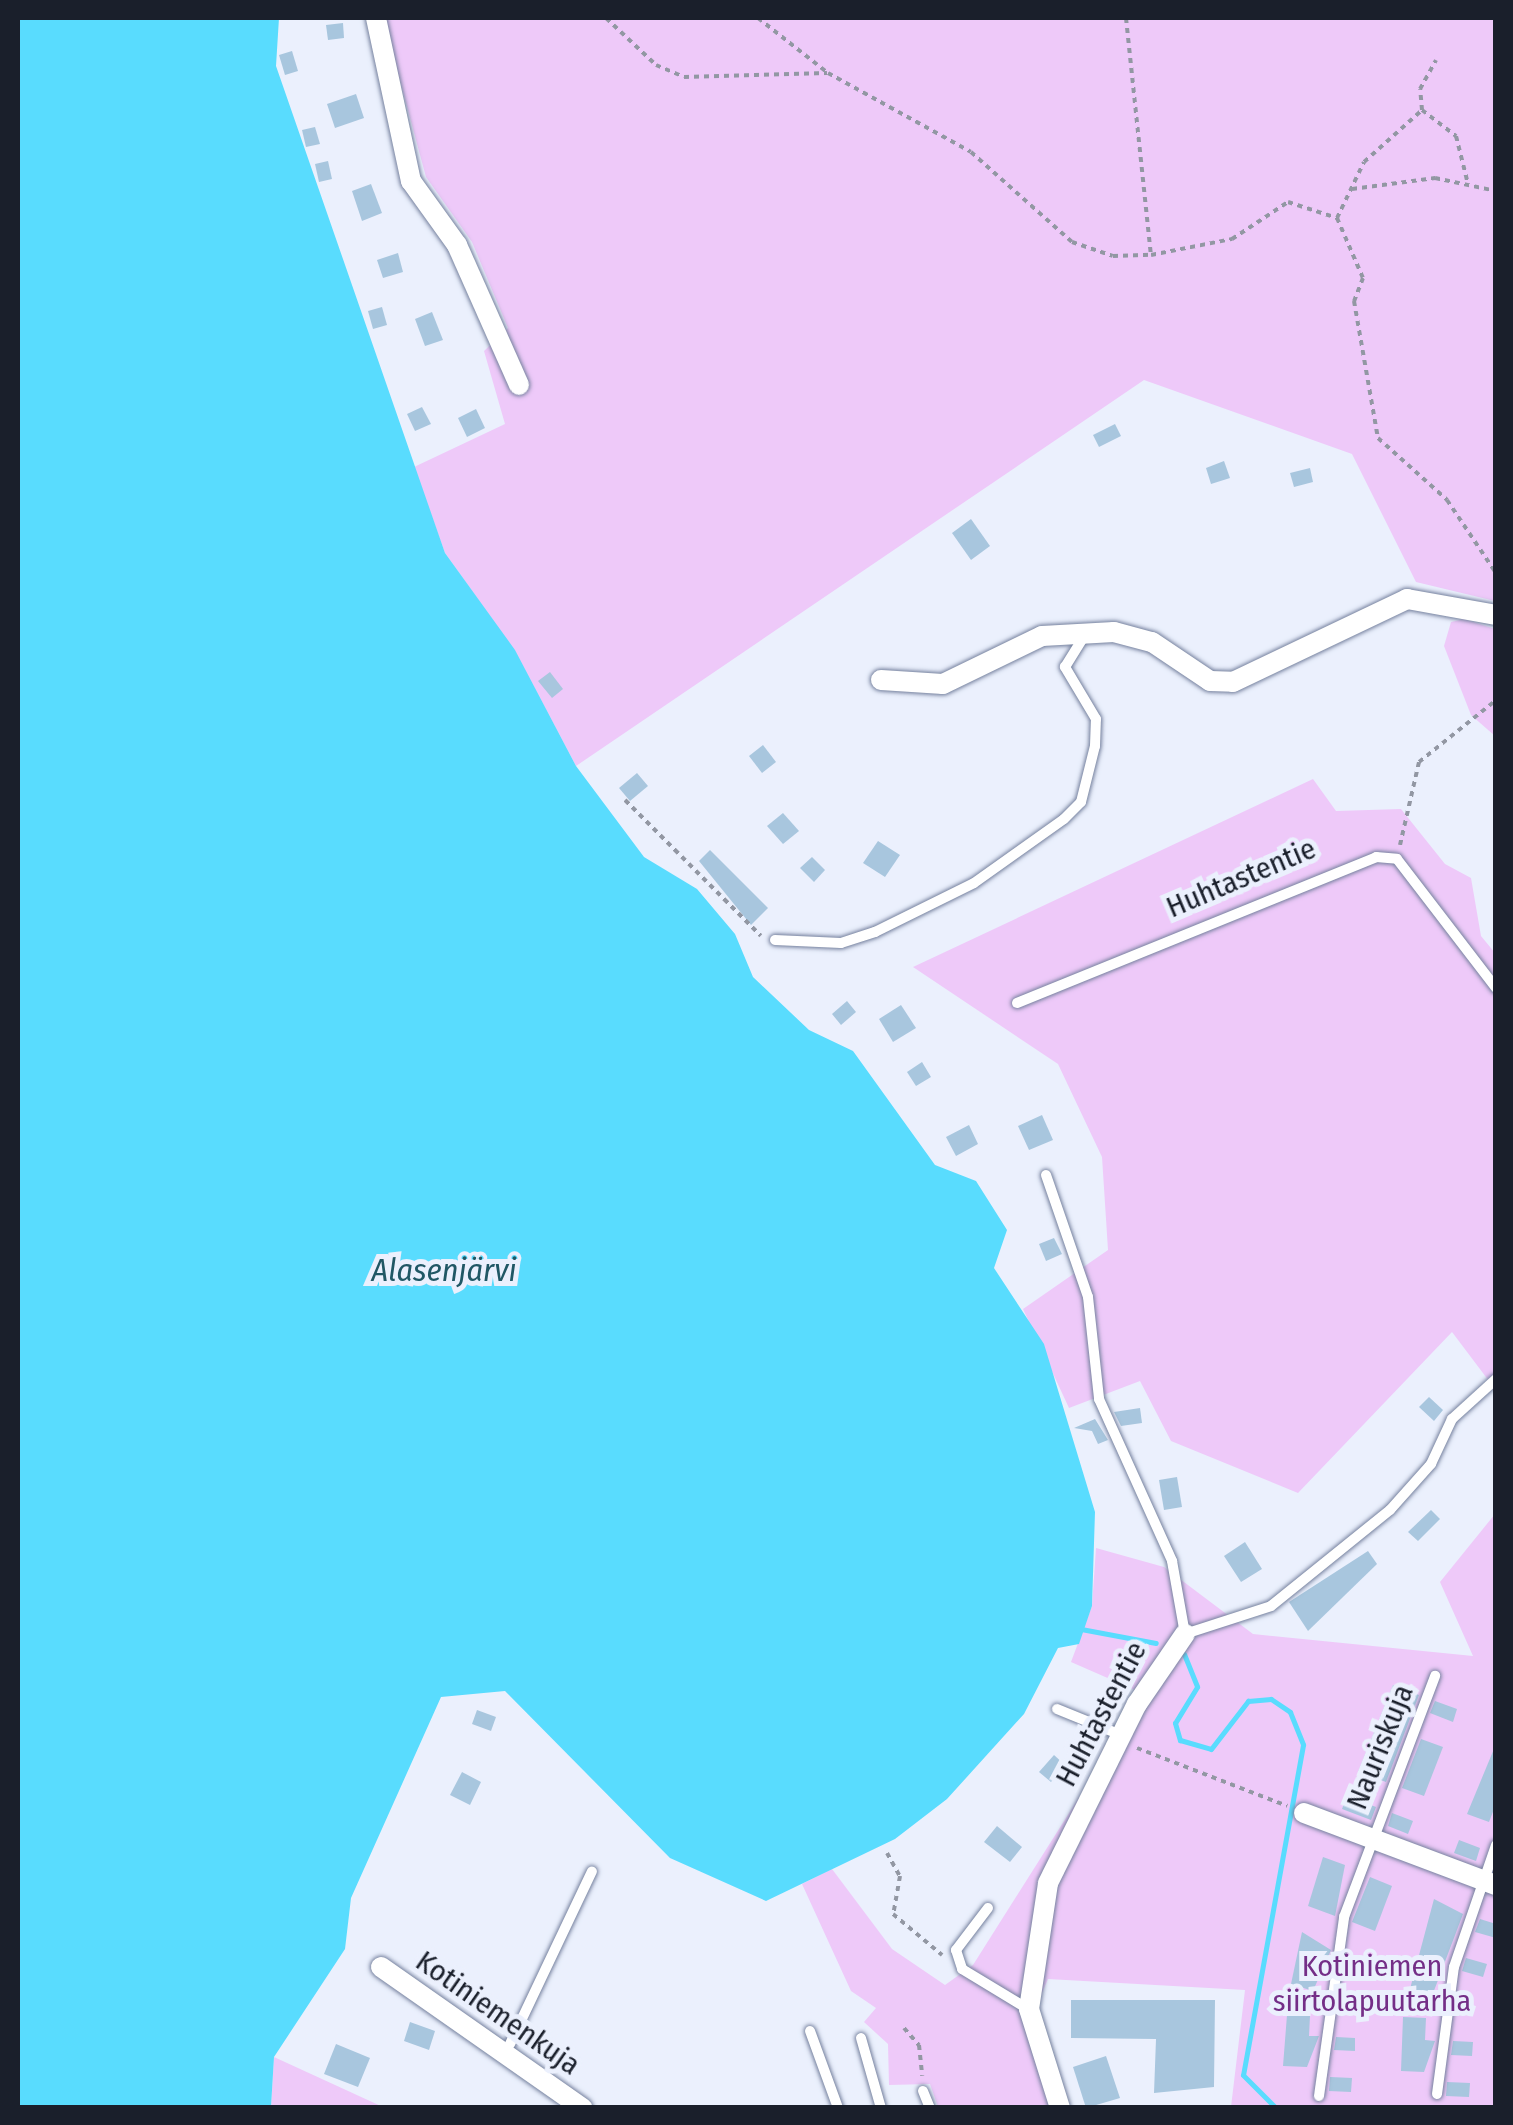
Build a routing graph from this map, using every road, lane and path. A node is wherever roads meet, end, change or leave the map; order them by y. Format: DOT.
graph roads {
  1 [pos="376,18"];
  2 [pos="606,18"];
  3 [pos="758,18"];
  4 [pos="1126,18"];
  5 [pos="1436,60"];
  6 [pos="828,74"];
  7 [pos="1422,110"];
  8 [pos="1468,184"];
  9 [pos="1352,190"];
  10 [pos="1496,191"];
  11 [pos="1336,218"];
  12 [pos="1151,255"];
  13 [pos="518,384"];
  14 [pos="1496,573"];
  15 [pos="1496,615"];
  16 [pos="1084,637"];
  17 [pos="881,680"];
  18 [pos="1496,700"];
  19 [pos="625,800"];
  20 [pos="1397,859"];
  21 [pos="775,940"];
  22 [pos="1496,988"];
  23 [pos="1017,1003"];
  24 [pos="1046,1175"];
  25 [pos="1496,1379"];
  26 [pos="1185,1634"];
  27 [pos="1436,1676"];
  28 [pos="1057,1709"];
  29 [pos="1120,1738"];
  30 [pos="1278,1803"];
  31 [pos="1304,1813"];
  32 [pos="1372,1837"];
  33 [pos="1496,1845"];
  34 [pos="886,1853"];
  35 [pos="592,1871"];
  36 [pos="1489,1883"];
  37 [pos="988,1908"];
  38 [pos="381,1967"];
  39 [pos="962,1969"];
  40 [pos="1029,2010"];
  41 [pos="904,2028"];
  42 [pos="810,2031"];
  43 [pos="860,2038"];
  44 [pos="510,2044"];
  45 [pos="923,2091"];
  46 [pos="1437,2094"];
  47 [pos="1319,2096"];
  48 [pos="582,2108"];
  49 [pos="838,2108"];
  50 [pos="881,2108"];
  51 [pos="930,2108"];
  52 [pos="1060,2108"];
  1 -- 13 [label="street"];
  2 -- 6 [label="path"];
  3 -- 6 [label="path"];
  4 -- 12 [label="path"];
  5 -- 7 [label="path"];
  6 -- 12 [label="path"];
  7 -- 8 [label="path"];
  7 -- 9 [label="path"];
  8 -- 9 [label="path"];
  8 -- 10 [label="path"];
  9 -- 11 [label="path"];
  11 -- 12 [label="path"];
  11 -- 14 [label="path"];
  15 -- 16 [label="street"];
  16 -- 17 [label="street"];
  16 -- 21 [label="lane"];
  18 -- 20 [label="path"];
  19 -- 21 [label="path"];
  20 -- 22 [label="lane"];
  20 -- 23 [label="lane, Huhtastentie"];
  24 -- 26 [label="lane"];
  25 -- 26 [label="lane, Huhtastentie"];
  26 -- 29 [label="street, Huhtastentie"];
  27 -- 32 [label="lane, Nauriskuja"];
  28 -- 29 [label="lane"];
  29 -- 30 [label="path"];
  29 -- 40 [label="street, Huhtastentie"];
  31 -- 32 [label="street"];
  32 -- 36 [label="street"];
  32 -- 47 [label="lane, Nauriskuja"];
  33 -- 36 [label="lane"];
  34 -- 39 [label="path"];
  35 -- 44 [label="lane"];
  36 -- 46 [label="lane"];
  37 -- 39 [label="lane"];
  38 -- 48 [label="street, Kotiniemenkuja"];
  39 -- 40 [label="lane"];
  40 -- 52 [label="street, Huhtastentie"];
  41 -- 45 [label="path"];
  42 -- 49 [label="lane"];
  43 -- 50 [label="lane"];
  45 -- 51 [label="lane"];
}
